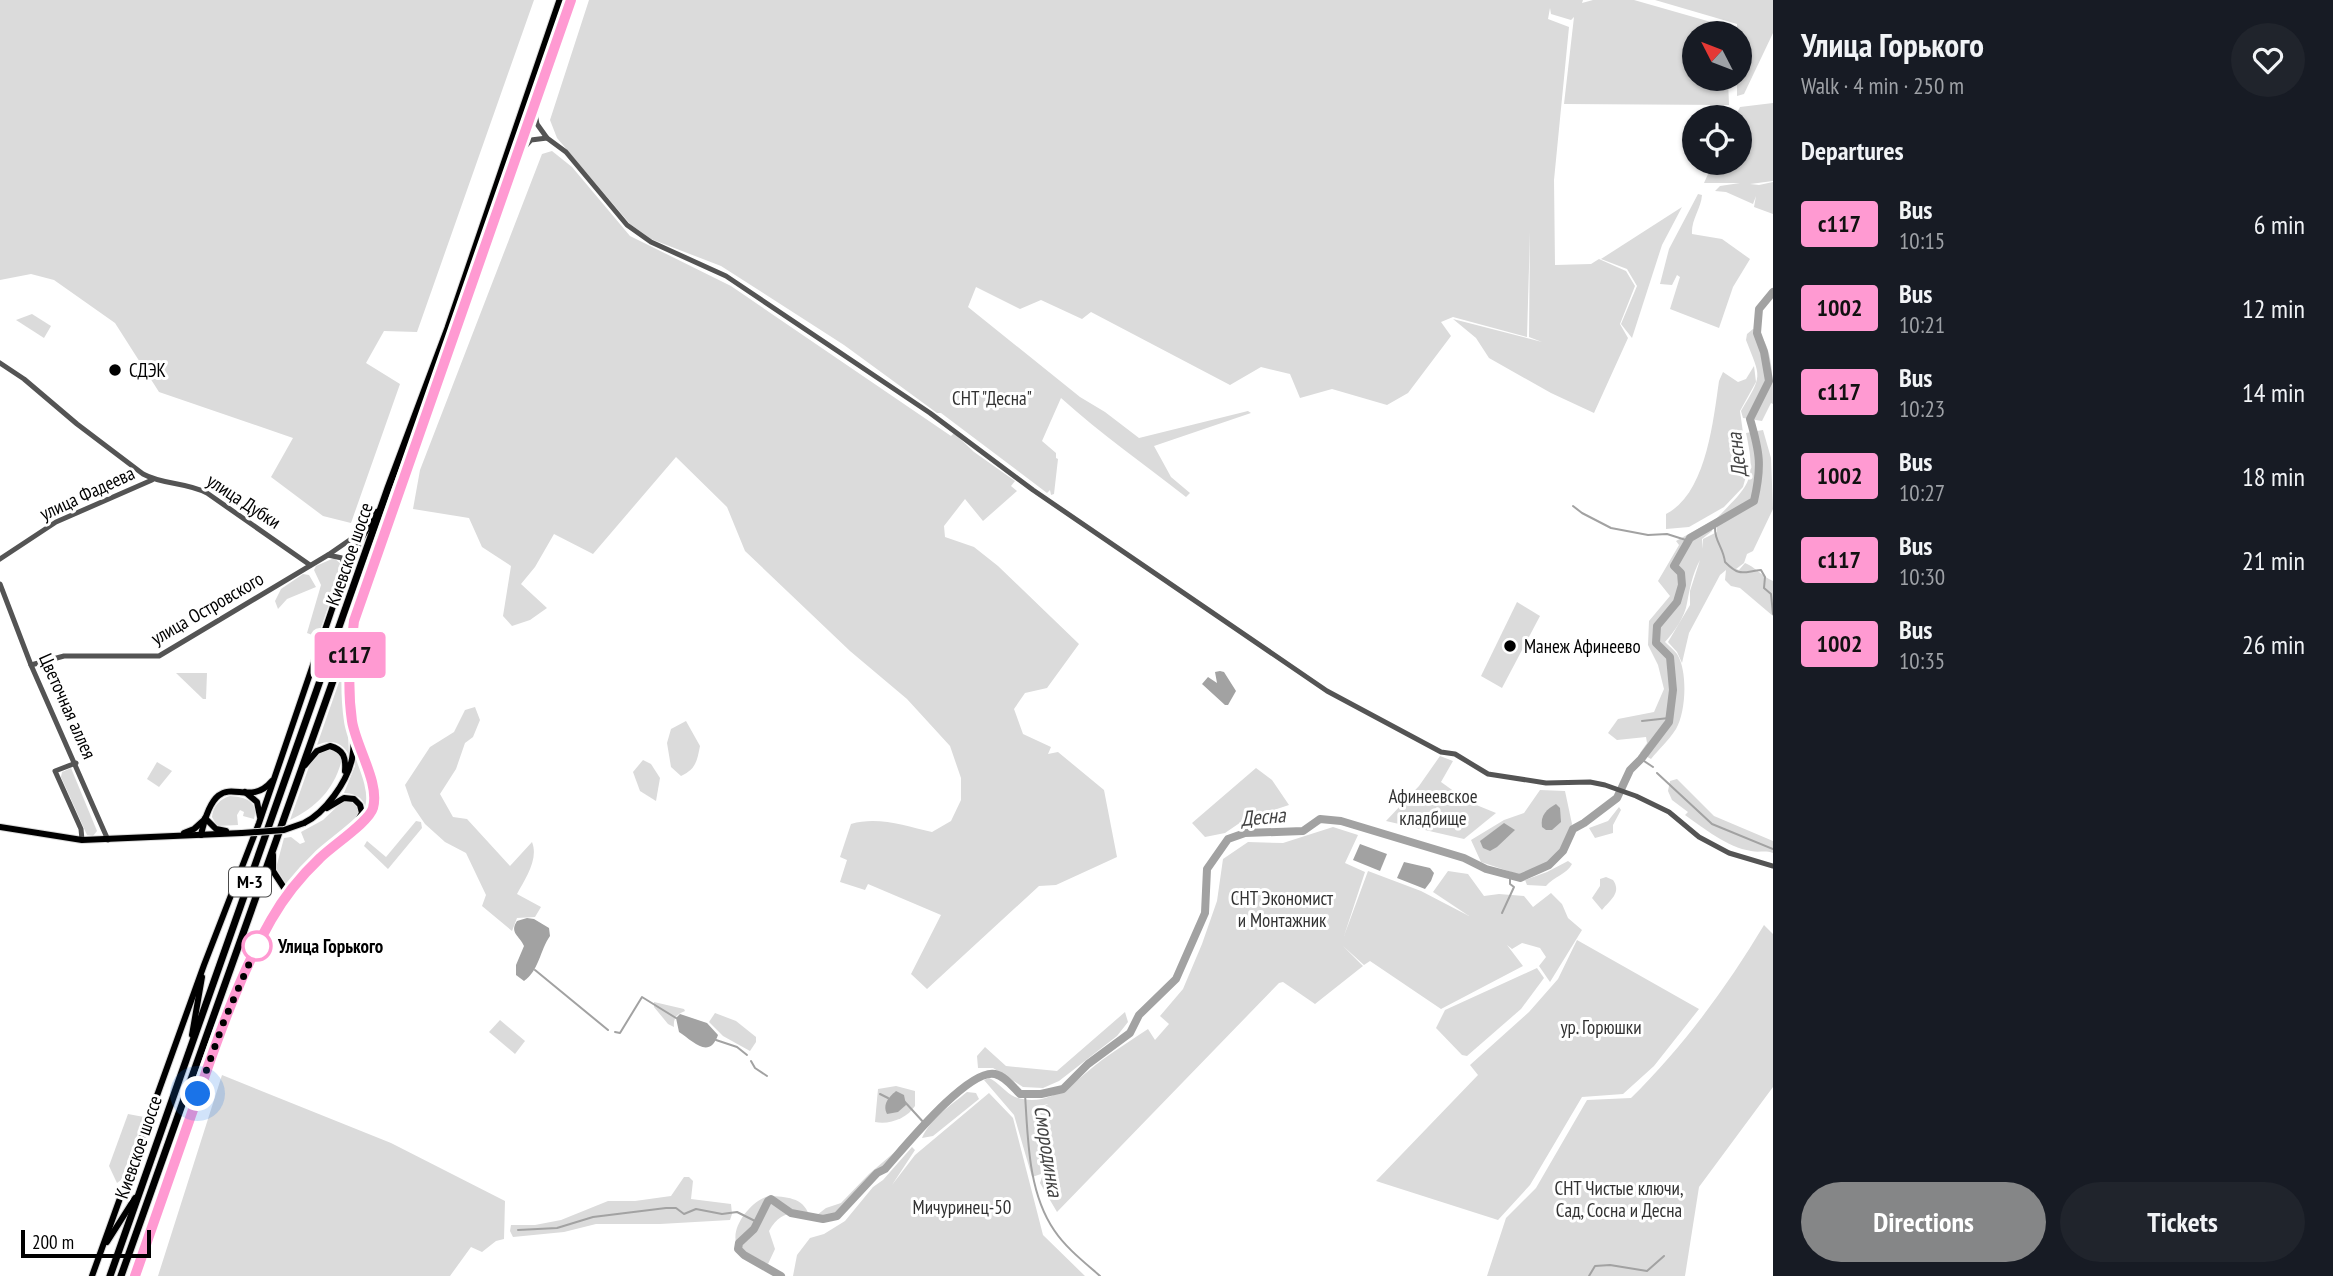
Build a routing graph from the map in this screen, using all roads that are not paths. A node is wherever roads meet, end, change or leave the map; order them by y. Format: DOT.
graph roads {
  1 [pos="560,0"];
  2 [pos="571,0"];
  3 [pos="534,105"];
  4 [pos="547,138"];
  5 [pos="517,156"];
  6 [pos="0,363"];
  7 [pos="153,480"];
  8 [pos="388,488"];
  9 [pos="367,528"];
  10 [pos="328,555"];
  11 [pos="0,559"];
  12 [pos="310,565"];
  13 [pos="342,580"];
  14 [pos="0,584"];
  15 [pos="354,621"];
  16 [pos="32,665"];
  17 [pos="352,724"];
  18 [pos="76,763"];
  19 [pos="300,776"];
  20 [pos="273,779"];
  21 [pos="343,779"];
  22 [pos="245,792"];
  23 [pos="323,810"];
  24 [pos="205,818"];
  25 [pos="259,823"];
  26 [pos="0,827"];
  27 [pos="350,832"];
  28 [pos="242,833"];
  29 [pos="176,835"];
  30 [pos="201,835"];
  31 [pos="108,839"];
  32 [pos="82,840"];
  33 [pos="273,848"];
  34 [pos="1773,866"];
  35 [pos="288,894"];
  36 [pos="204,965"];
  37 [pos="190,1048"];
  38 [pos="142,1184"];
  39 [pos="97,1262"];
  40 [pos="92,1276"];
  41 [pos="110,1276"];
  42 [pos="121,1276"];
  43 [pos="135,1276"];
  1 -- 8 [label="highway, Киевское шоссе / М-3"];
  2 -- 3 [label="highway, Киевское шоссе / М-3"];
  3 -- 4 [label="street"];
  3 -- 5 [label="highway, Киевское шоссе / М-3"];
  4 -- 5 [label="street"];
  4 -- 34 [label="street"];
  5 -- 15 [label="highway, Киевское шоссе / М-3"];
  6 -- 7 [label="street, улица Дубки"];
  7 -- 11 [label="street, улица Фадеева"];
  7 -- 12 [label="street, улица Дубки"];
  8 -- 9 [label="main road"];
  8 -- 37 [label="highway, Киевское шоссе / М-3"];
  9 -- 10 [label="street"];
  9 -- 13 [label="main road"];
  10 -- 12 [label="street"];
  10 -- 13 [label="street"];
  12 -- 16 [label="street, улица Островского"];
  13 -- 20 [label="main road"];
  14 -- 16 [label="street, Цветочная аллея"];
  15 -- 17 [label="main road"];
  15 -- 19 [label="highway, Киевское шоссе / М-3"];
  16 -- 18 [label="street, Цветочная аллея"];
  17 -- 21 [label="main road"];
  17 -- 27 [label="main road"];
  18 -- 31 [label="street, Цветочная аллея"];
  18 -- 32 [label="street"];
  19 -- 21 [label="main road"];
  19 -- 33 [label="highway, Киевское шоссе / М-3"];
  20 -- 22 [label="main road"];
  20 -- 25 [label="main road"];
  21 -- 23 [label="main road"];
  22 -- 24 [label="main road"];
  22 -- 25 [label="main road"];
  23 -- 27 [label="main road"];
  23 -- 28 [label="main road, bridge"];
  24 -- 28 [label="main road"];
  24 -- 29 [label="main road"];
  24 -- 30 [label="main road"];
  25 -- 36 [label="main road"];
  26 -- 32 [label="main road"];
  27 -- 35 [label="main road"];
  28 -- 30 [label="main road"];
  29 -- 30 [label="main road"];
  29 -- 31 [label="main road"];
  31 -- 32 [label="main road"];
  33 -- 35 [label="main road"];
  33 -- 42 [label="highway, Киевское шоссе / М-3"];
  35 -- 43 [label="main road"];
  36 -- 37 [label="main road"];
  36 -- 39 [label="main road"];
  37 -- 38 [label="highway, Киевское шоссе / М-3"];
  38 -- 39 [label="main road"];
  38 -- 41 [label="highway, Киевское шоссе / М-3"];
  39 -- 40 [label="main road"];
}
